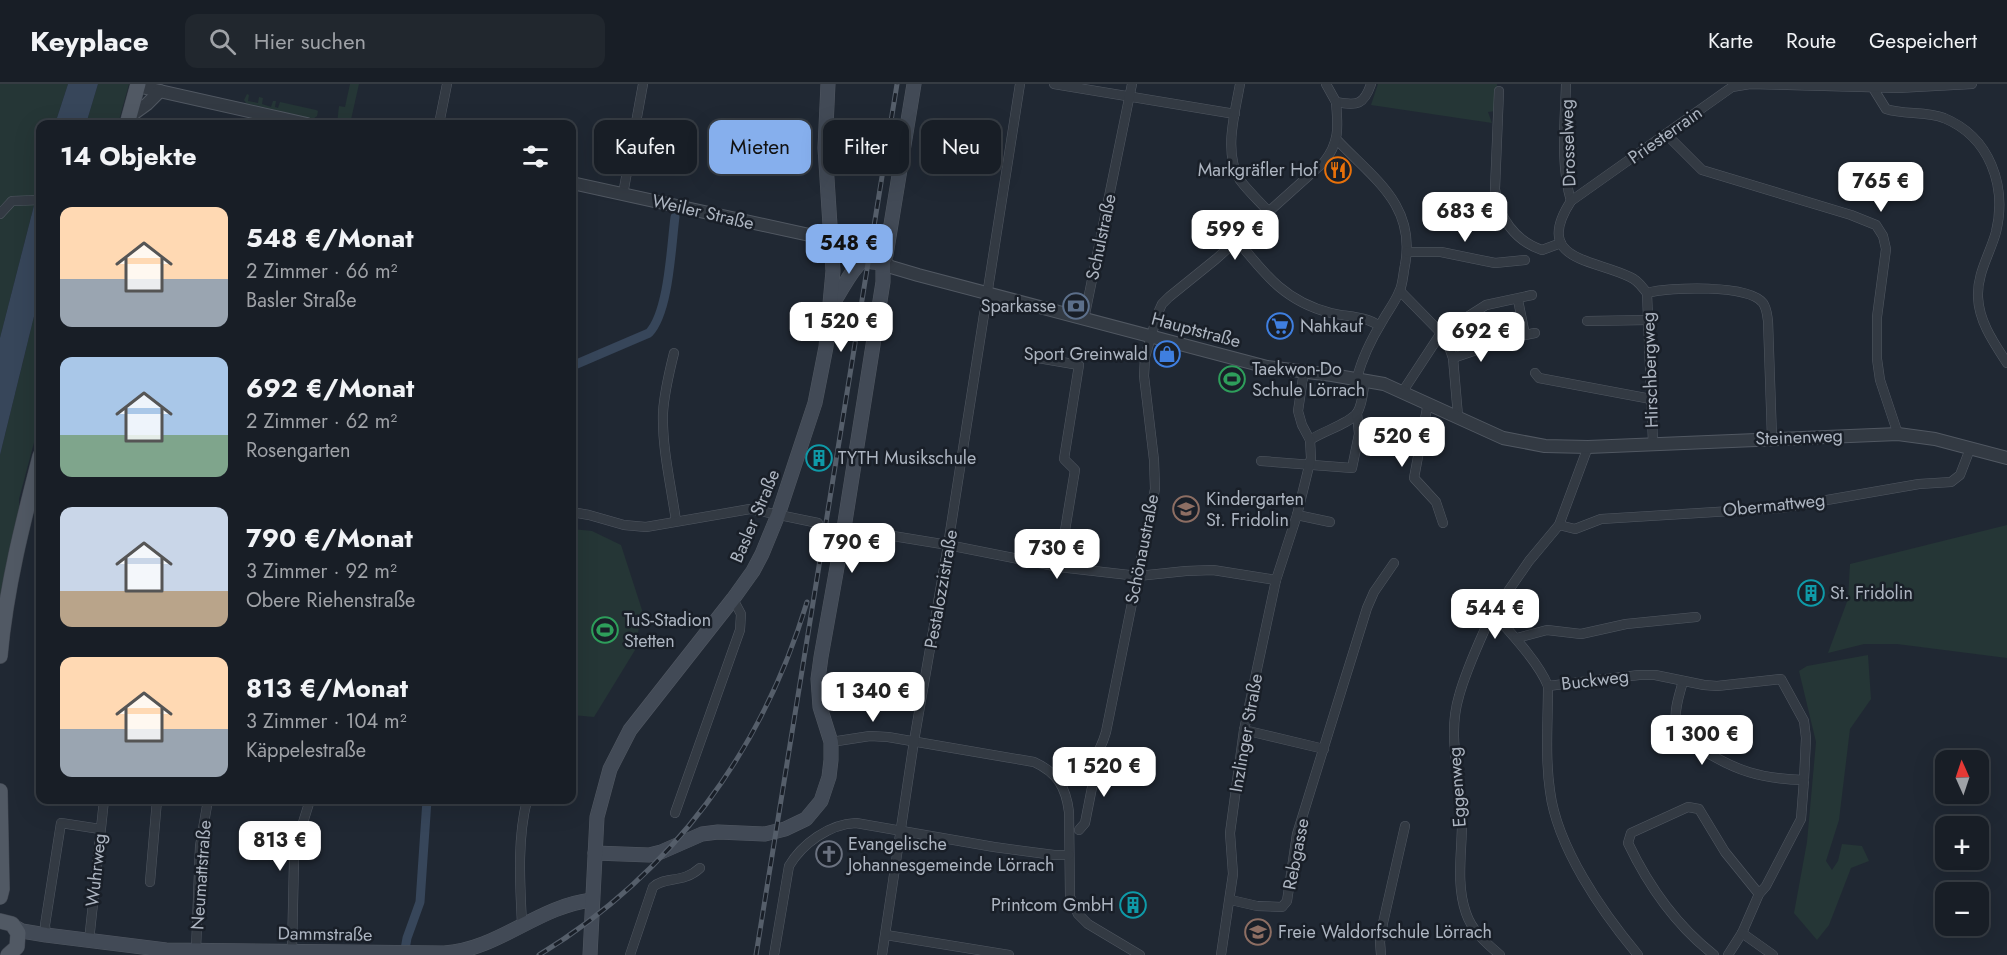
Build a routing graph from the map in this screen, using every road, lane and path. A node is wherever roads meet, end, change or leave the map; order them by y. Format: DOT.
graph roads {
  1 [pos="447,84"];
  2 [pos="643,84"];
  3 [pos="828,84"];
  4 [pos="914,84"];
  5 [pos="1020,84"];
  6 [pos="1054,84"];
  7 [pos="1132,84"];
  8 [pos="1240,84"];
  9 [pos="1326,84"];
  10 [pos="1371,84"];
  11 [pos="1566,84"];
  12 [pos="1972,84"];
  13 [pos="137,85"];
  14 [pos="1873,86"];
  15 [pos="165,90"];
  16 [pos="1499,91"];
  17 [pos="1130,97"];
  18 [pos="1336,102"];
  19 [pos="1235,114"];
  20 [pos="128,120"];
  21 [pos="129,120"];
  22 [pos="290,120"];
  23 [pos="440,120"];
  24 [pos="1666,134"];
  25 [pos="1337,140"];
  26 [pos="576,184"];
  27 [pos="622,194"];
  28 [pos="36,200"];
  29 [pos="1571,201"];
  30 [pos="1268,211"];
  31 [pos="0,214"];
  32 [pos="1237,240"];
  33 [pos="832,243"];
  34 [pos="1561,243"];
  35 [pos="1407,252"];
  36 [pos="863,260"];
  37 [pos="1525,260"];
  38 [pos="883,261"];
  39 [pos="1400,291"];
  40 [pos="1647,293"];
  41 [pos="988,294"];
  42 [pos="1532,295"];
  43 [pos="1518,300"];
  44 [pos="831,306"];
  45 [pos="1084,319"];
  46 [pos="1649,320"];
  47 [pos="1587,321"];
  48 [pos="1379,326"];
  49 [pos="1535,333"];
  50 [pos="1442,334"];
  51 [pos="1151,336"];
  52 [pos="1500,342"];
  53 [pos="674,353"];
  54 [pos="1038,358"];
  55 [pos="1453,358"];
  56 [pos="2007,363"];
  57 [pos="1304,371"];
  58 [pos="1535,373"];
  59 [pos="1361,379"];
  60 [pos="1403,391"];
  61 [pos="1651,399"];
  62 [pos="1428,403"];
  63 [pos="1357,413"];
  64 [pos="1458,416"];
  65 [pos="1898,434"];
  66 [pos="1772,438"];
  67 [pos="1310,440"];
  68 [pos="1653,443"];
  69 [pos="1588,447"];
  70 [pos="1970,449"];
  71 [pos="2007,458"];
  72 [pos="1261,461"];
  73 [pos="1309,465"];
  74 [pos="36,473"];
  75 [pos="576,513"];
  76 [pos="778,515"];
  77 [pos="1297,515"];
  78 [pos="676,521"];
  79 [pos="1330,522"];
  80 [pos="818,523"];
  81 [pos="1443,523"];
  82 [pos="1559,525"];
  83 [pos="844,528"];
  84 [pos="948,545"];
  85 [pos="1394,562"];
  86 [pos="1059,567"];
  87 [pos="1138,576"];
  88 [pos="1276,580"];
  89 [pos="734,599"];
  90 [pos="1493,613"];
  91 [pos="1696,617"];
  92 [pos="1516,638"];
  93 [pos="0,656"];
  94 [pos="1683,681"];
  95 [pos="1548,686"];
  96 [pos="1244,730"];
  97 [pos="914,741"];
  98 [pos="831,742"];
  99 [pos="1324,749"];
  100 [pos="1095,758"];
  101 [pos="1059,779"];
  102 [pos="1804,780"];
  103 [pos="0,791"];
  104 [pos="103,804"];
  105 [pos="157,804"];
  106 [pos="207,804"];
  107 [pos="309,804"];
  108 [pos="526,804"];
  109 [pos="675,813"];
  110 [pos="1406,826"];
  111 [pos="100,829"];
  112 [pos="1079,830"];
  113 [pos="902,831"];
  114 [pos="595,853"];
  115 [pos="1069,855"];
  116 [pos="700,868"];
  117 [pos="150,882"];
  118 [pos="1,893"];
  119 [pos="1759,894"];
  120 [pos="592,900"];
  121 [pos="1230,900"];
  122 [pos="9,924"];
  123 [pos="522,924"];
  124 [pos="1742,933"];
  125 [pos="46,935"];
  126 [pos="886,935"];
  127 [pos="89,941"];
  128 [pos="196,950"];
  129 [pos="292,951"];
  130 [pos="11,953"];
  131 [pos="590,955"];
  132 [pos="630,955"];
  133 [pos="774,955"];
  134 [pos="882,955"];
  135 [pos="1009,955"];
  136 [pos="1140,955"];
  137 [pos="1221,955"];
  138 [pos="1381,955"];
  139 [pos="1500,955"];
  140 [pos="1638,955"];
  141 [pos="1714,955"];
  142 [pos="1728,955"];
  143 [pos="1773,955"];
  1 -- 23 [label="street"];
  2 -- 27 [label="street"];
  3 -- 33 [label="main road, Basler Straße"];
  4 -- 38 [label="main road"];
  5 -- 41 [label="street, Pestalozzistraße"];
  6 -- 17 [label="street"];
  7 -- 17 [label="street, Schulstraße"];
  8 -- 19 [label="street"];
  9 -- 18 [label="street"];
  10 -- 18 [label="street"];
  11 -- 29 [label="street, Drosselweg"];
  12 -- 14 [label="street, Priesterrain"];
  13 -- 15 [label="street"];
  13 -- 20 [label="main road"];
  14 -- 24 [label="street, Priesterrain"];
  14 -- 56 [label="street"];
  15 -- 21 [label="street"];
  15 -- 22 [label="street"];
  16 -- 34 [label="street"];
  17 -- 19 [label="street"];
  17 -- 45 [label="street, Schulstraße"];
  18 -- 25 [label="street"];
  19 -- 30 [label="street"];
  24 -- 29 [label="street, Priesterrain"];
  24 -- 65 [label="street"];
  25 -- 30 [label="street, Schönaustraße"];
  25 -- 35 [label="street"];
  26 -- 27 [label="street, Weiler Straße"];
  27 -- 33 [label="street, Weiler Straße"];
  28 -- 31 [label="street"];
  29 -- 34 [label="street"];
  30 -- 32 [label="street, Schönaustraße"];
  32 -- 48 [label="street"];
  32 -- 51 [label="street, Schönaustraße"];
  33 -- 36 [label="main road, Hauptstraße"];
  33 -- 44 [label="main road, Basler Straße"];
  34 -- 40 [label="street, Hirschbergweg"];
  35 -- 37 [label="street"];
  35 -- 39 [label="street"];
  36 -- 38 [label="main road, Hauptstraße"];
  36 -- 44 [label="main road"];
  38 -- 41 [label="street, Hauptstraße"];
  38 -- 83 [label="main road"];
  39 -- 48 [label="street"];
  39 -- 50 [label="street"];
  40 -- 46 [label="street, Hirschbergweg"];
  40 -- 66 [label="street"];
  41 -- 45 [label="street, Hauptstraße"];
  41 -- 84 [label="street, Pestalozzistraße"];
  42 -- 43 [label="street"];
  43 -- 49 [label="street"];
  43 -- 50 [label="street"];
  44 -- 76 [label="main road, Basler Straße"];
  45 -- 51 [label="street, Hauptstraße"];
  46 -- 47 [label="street"];
  46 -- 61 [label="street, Hirschbergweg"];
  48 -- 59 [label="street"];
  50 -- 55 [label="street"];
  50 -- 60 [label="street"];
  51 -- 57 [label="street, Hauptstraße"];
  51 -- 87 [label="street, Schönaustraße"];
  52 -- 55 [label="street"];
  53 -- 78 [label="street"];
  54 -- 86 [label="street"];
  55 -- 64 [label="street"];
  57 -- 59 [label="street, Hauptstraße"];
  57 -- 67 [label="street, Inzlinger Straße"];
  58 -- 61 [label="street"];
  59 -- 60 [label="street, Hauptstraße"];
  59 -- 63 [label="street"];
  60 -- 62 [label="street, Hauptstraße"];
  61 -- 68 [label="street, Hirschbergweg"];
  62 -- 64 [label="street, Hauptstraße"];
  62 -- 81 [label="street"];
  63 -- 67 [label="street"];
  63 -- 73 [label="street"];
  64 -- 69 [label="street, Hauptstraße"];
  65 -- 66 [label="street, Steinenweg"];
  65 -- 70 [label="street, Steinenweg"];
  66 -- 68 [label="street, Steinenweg"];
  67 -- 73 [label="street, Inzlinger Straße"];
  68 -- 69 [label="street, Steinenweg"];
  69 -- 82 [label="street"];
  70 -- 71 [label="street, Steinenweg"];
  70 -- 82 [label="street, Obermattweg"];
  72 -- 73 [label="street"];
  73 -- 77 [label="street, Inzlinger Straße"];
  74 -- 93 [label="main road"];
  75 -- 78 [label="street"];
  76 -- 78 [label="street"];
  76 -- 80 [label="street"];
  76 -- 89 [label="main road, Basler Straße"];
  77 -- 79 [label="street"];
  77 -- 88 [label="street, Inzlinger Straße"];
  82 -- 90 [label="street"];
  83 -- 84 [label="street"];
  83 -- 98 [label="main road"];
  84 -- 86 [label="street"];
  84 -- 97 [label="street, Pestalozzistraße"];
  85 -- 99 [label="street, Rebgasse"];
  86 -- 87 [label="street"];
  87 -- 88 [label="street"];
  87 -- 100 [label="street, Schönaustraße"];
  88 -- 96 [label="street, Inzlinger Straße"];
  89 -- 109 [label="street"];
  89 -- 114 [label="main road, Basler Straße"];
  90 -- 92 [label="street, Buckweg"];
  90 -- 139 [label="street, Eggenweg"];
  91 -- 92 [label="street"];
  92 -- 95 [label="street, Buckweg"];
  94 -- 95 [label="street, Buckweg"];
  94 -- 102 [label="street"];
  94 -- 102 [label="street, Buckweg"];
  95 -- 140 [label="street"];
  96 -- 99 [label="street"];
  96 -- 121 [label="street, Inzlinger Straße"];
  97 -- 98 [label="street"];
  97 -- 101 [label="street"];
  97 -- 113 [label="street, Pestalozzistraße"];
  98 -- 114 [label="main road"];
  99 -- 121 [label="street, Rebgasse"];
  100 -- 101 [label="street"];
  100 -- 112 [label="street, Schönaustraße"];
  101 -- 115 [label="street"];
  102 -- 119 [label="street"];
  103 -- 118 [label="main road"];
  104 -- 111 [label="street, Wuhrweg"];
  105 -- 117 [label="street"];
  106 -- 128 [label="street, Neumattstraße"];
  107 -- 129 [label="street"];
  108 -- 123 [label="street"];
  110 -- 138 [label="street"];
  111 -- 125 [label="street"];
  111 -- 127 [label="street, Wuhrweg"];
  113 -- 115 [label="street"];
  113 -- 126 [label="street, Pestalozzistraße"];
  113 -- 133 [label="street"];
  114 -- 120 [label="main road, Basler Straße"];
  115 -- 136 [label="street"];
  116 -- 132 [label="street"];
  118 -- 122 [label="main road"];
  119 -- 124 [label="street"];
  119 -- 141 [label="street"];
  120 -- 123 [label="main road, Dammstraße"];
  120 -- 131 [label="main road, Basler Straße"];
  121 -- 137 [label="street, Inzlinger Straße"];
  122 -- 125 [label="main road, Dammstraße"];
  122 -- 130 [label="main road"];
  123 -- 129 [label="main road, Dammstraße"];
  124 -- 142 [label="street"];
  124 -- 143 [label="street"];
  125 -- 127 [label="main road, Dammstraße"];
  125 -- 130 [label="main road"];
  126 -- 134 [label="street, Pestalozzistraße"];
  126 -- 135 [label="street"];
  127 -- 128 [label="main road, Dammstraße"];
  128 -- 129 [label="main road, Dammstraße"];
}
